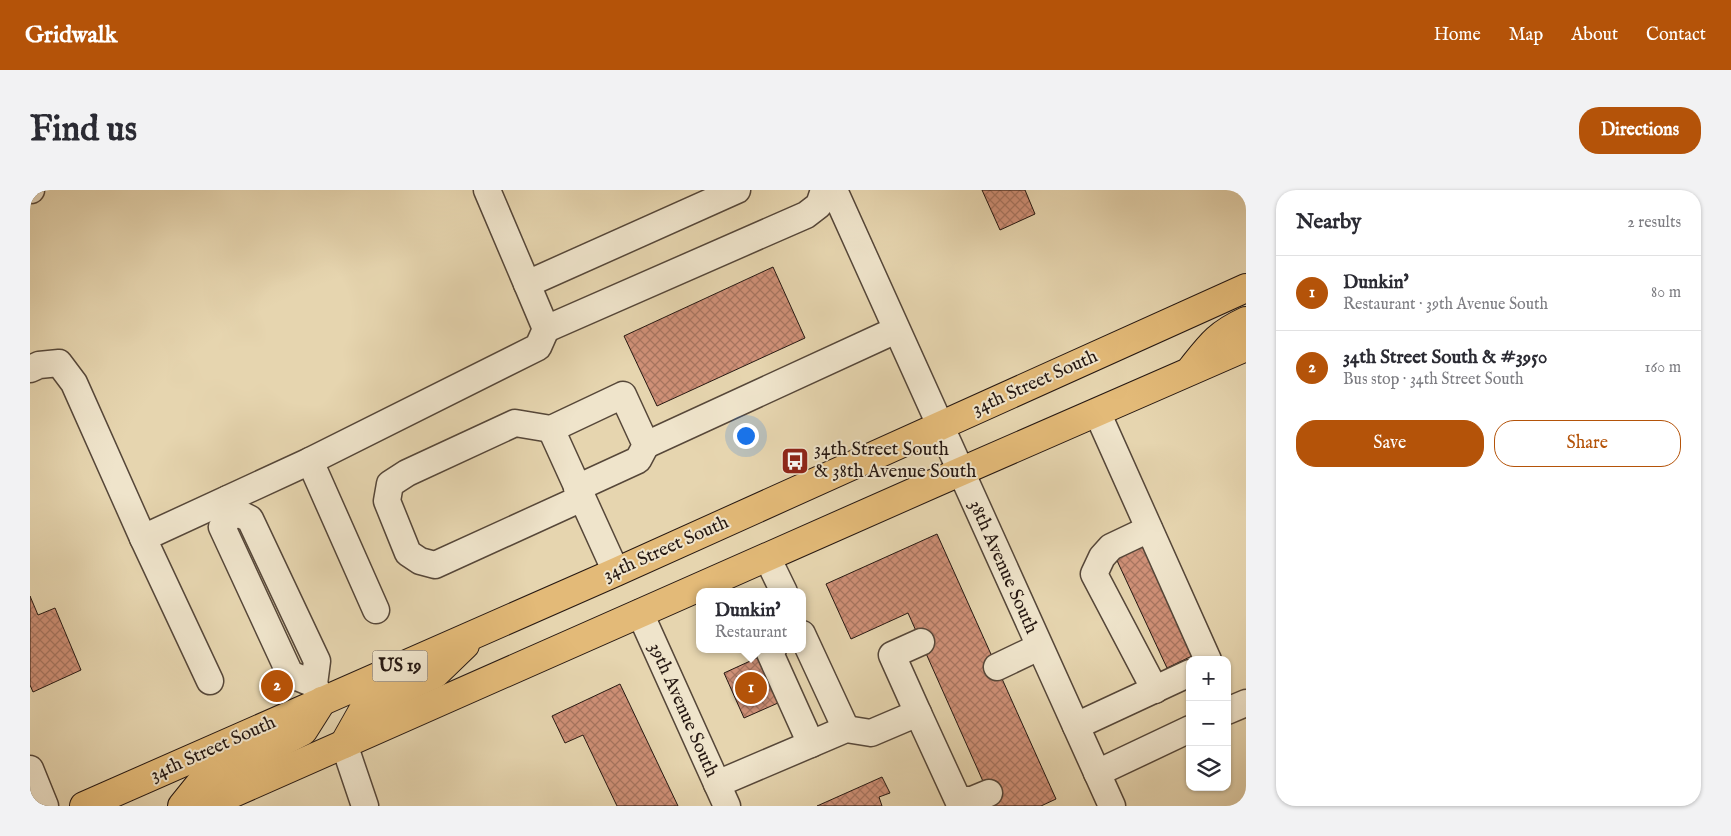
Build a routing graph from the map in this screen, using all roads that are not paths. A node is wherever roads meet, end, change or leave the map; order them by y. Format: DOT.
graph roads {
  1 [pos="487,190"];
  2 [pos="737,190"];
  3 [pos="824,190"];
  4 [pos="834,190"];
  5 [pos="527,284"];
  6 [pos="1246,288"];
  7 [pos="1246,322"];
  8 [pos="546,329"];
  9 [pos="896,330"];
  10 [pos="1246,347"];
  11 [pos="30,368"];
  12 [pos="1188,373"];
  13 [pos="1097,412"];
  14 [pos="940,426"];
  15 [pos="551,429"];
  16 [pos="646,445"];
  17 [pos="310,461"];
  18 [pos="960,472"];
  19 [pos="579,493"];
  20 [pos="231,505"];
  21 [pos="539,518"];
  22 [pos="1149,529"];
  23 [pos="143,538"];
  24 [pos="767,557"];
  25 [pos="435,564"];
  26 [pos="616,572"];
  27 [pos="696,588"];
  28 [pos="697,588"];
  29 [pos="782,588"];
  30 [pos="376,610"];
  31 [pos="640,613"];
  32 [pos="479,632"];
  33 [pos="921,642"];
  34 [pos="806,643"];
  35 [pos="1039,647"];
  36 [pos="770,653"];
  37 [pos="1206,656"];
  38 [pos="997,668"];
  39 [pos="1186,675"];
  40 [pos="210,682"];
  41 [pos="1155,690"];
  42 [pos="318,692"];
  43 [pos="1246,703"];
  44 [pos="1231,710"];
  45 [pos="918,713"];
  46 [pos="1076,726"];
  47 [pos="846,730"];
  48 [pos="1186,731"];
  49 [pos="344,744"];
  50 [pos="811,744"];
  51 [pos="30,769"];
  52 [pos="1097,773"];
  53 [pos="989,793"];
  54 [pos="722,795"];
  55 [pos="45,806"];
  56 [pos="84,806"];
  57 [pos="182,806"];
  58 [pos="204,806"];
  59 [pos="365,806"];
  60 [pos="1112,806"];
  1 -- 5 [label="street"];
  2 -- 5 [label="street"];
  3 -- 8 [label="street"];
  4 -- 9 [label="street, 38th Avenue South"];
  5 -- 8 [label="street"];
  6 -- 14 [label="highway, 34th Street South / US 19"];
  7 -- 12 [label="highway"];
  8 -- 17 [label="street"];
  9 -- 14 [label="street, 38th Avenue South"];
  9 -- 16 [label="street"];
  10 -- 12 [label="highway, US 19"];
  11 -- 23 [label="street"];
  12 -- 13 [label="highway, US 19"];
  13 -- 18 [label="highway, US 19"];
  13 -- 22 [label="street"];
  14 -- 18 [label="street, 38th Avenue South"];
  14 -- 26 [label="highway, 34th Street South / US 19"];
  15 -- 16 [label="street"];
  15 -- 19 [label="street"];
  15 -- 25 [label="street"];
  16 -- 19 [label="street"];
  17 -- 20 [label="street"];
  17 -- 30 [label="street"];
  18 -- 24 [label="highway, US 19"];
  18 -- 35 [label="street, 38th Avenue South"];
  19 -- 21 [label="street"];
  19 -- 26 [label="street"];
  20 -- 23 [label="street"];
  20 -- 42 [label="street"];
  21 -- 25 [label="street"];
  21 -- 25 [label="street"];
  22 -- 37 [label="street"];
  22 -- 41 [label="street"];
  23 -- 40 [label="street"];
  24 -- 28 [label="highway, US 19"];
  24 -- 29 [label="street"];
  26 -- 32 [label="highway, 34th Street South / US 19"];
  27 -- 31 [label="highway, US 19"];
  31 -- 49 [label="highway, US 19"];
  31 -- 54 [label="street, 39th Avenue South"];
  32 -- 42 [label="highway, 34th Street South / US 19"];
  32 -- 49 [label="highway"];
  33 -- 45 [label="street"];
  34 -- 47 [label="street"];
  35 -- 38 [label="street"];
  35 -- 46 [label="street, 38th Avenue South"];
  36 -- 50 [label="street"];
  39 -- 41 [label="street"];
  41 -- 46 [label="street"];
  42 -- 56 [label="highway, 34th Street South / US 19"];
  42 -- 57 [label="highway"];
  43 -- 44 [label="street"];
  45 -- 47 [label="street"];
  45 -- 53 [label="street"];
  46 -- 52 [label="street, 38th Avenue South"];
  47 -- 50 [label="street"];
  48 -- 52 [label="street"];
  49 -- 58 [label="highway, US 19"];
  49 -- 59 [label="street"];
  50 -- 54 [label="street"];
  51 -- 55 [label="street"];
  52 -- 60 [label="street, 38th Avenue South"];
}
